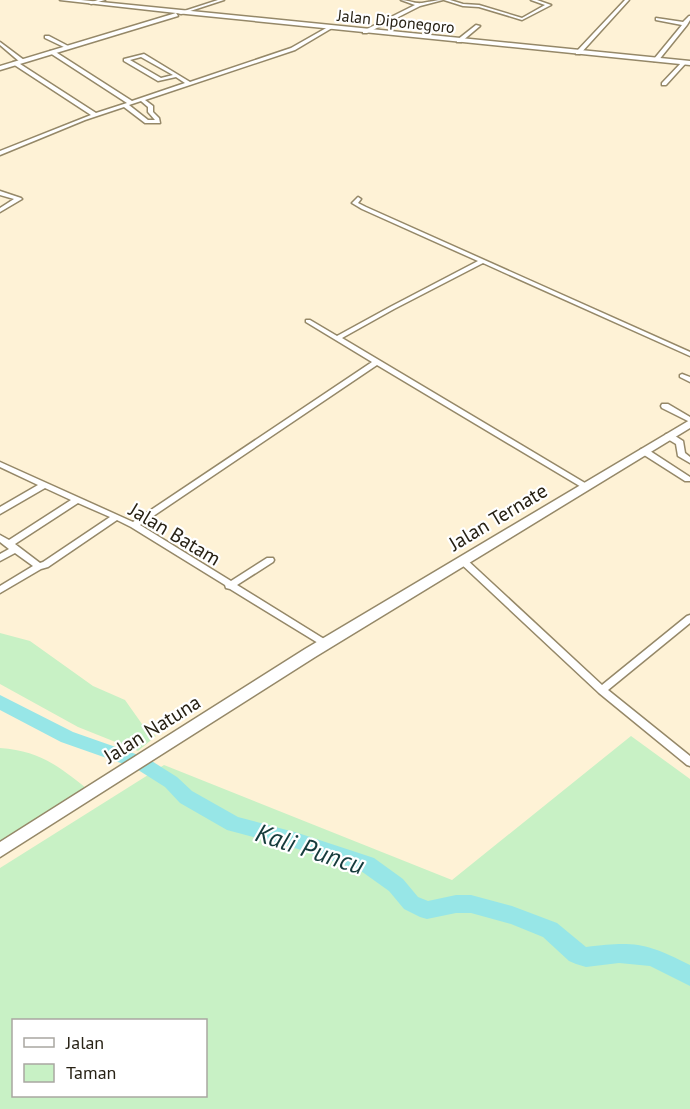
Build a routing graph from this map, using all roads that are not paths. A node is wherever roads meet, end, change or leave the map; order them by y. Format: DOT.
graph roads {
  1 [pos="63,0"];
  2 [pos="102,0"];
  3 [pos="222,0"];
  4 [pos="403,0"];
  5 [pos="441,0"];
  6 [pos="446,0"];
  7 [pos="475,0"];
  8 [pos="533,0"];
  9 [pos="627,0"];
  10 [pos="91,3"];
  11 [pos="419,5"];
  12 [pos="463,5"];
  13 [pos="180,13"];
  14 [pos="690,18"];
  15 [pos="658,19"];
  16 [pos="685,24"];
  17 [pos="478,26"];
  18 [pos="330,28"];
  19 [pos="365,32"];
  20 [pos="46,38"];
  21 [pos="459,41"];
  22 [pos="0,43"];
  23 [pos="68,48"];
  24 [pos="52,52"];
  25 [pos="578,53"];
  26 [pos="656,60"];
  27 [pos="18,62"];
  28 [pos="687,63"];
  29 [pos="0,68"];
  30 [pos="176,76"];
  31 [pos="190,84"];
  32 [pos="664,84"];
  33 [pos="142,100"];
  34 [pos="128,104"];
  35 [pos="94,115"];
  36 [pos="0,153"];
  37 [pos="0,193"];
  38 [pos="358,199"];
  39 [pos="0,210"];
  40 [pos="483,261"];
  41 [pos="308,321"];
  42 [pos="338,338"];
  43 [pos="690,354"];
  44 [pos="376,363"];
  45 [pos="682,376"];
  46 [pos="690,380"];
  47 [pos="665,406"];
  48 [pos="690,422"];
  49 [pos="669,436"];
  50 [pos="644,451"];
  51 [pos="690,461"];
  52 [pos="0,464"];
  53 [pos="688,480"];
  54 [pos="45,484"];
  55 [pos="586,486"];
  56 [pos="78,499"];
  57 [pos="0,511"];
  58 [pos="116,517"];
  59 [pos="134,525"];
  60 [pos="0,538"];
  61 [pos="12,546"];
  62 [pos="0,558"];
  63 [pos="270,560"];
  64 [pos="463,561"];
  65 [pos="39,566"];
  66 [pos="230,586"];
  67 [pos="0,590"];
  68 [pos="690,618"];
  69 [pos="326,644"];
  70 [pos="602,690"];
  71 [pos="690,762"];
  72 [pos="0,850"];
  1 -- 10 [label="main road, Jalan Diponegoro"];
  2 -- 10 [label="street"];
  3 -- 13 [label="street"];
  4 -- 11 [label="street"];
  5 -- 11 [label="street"];
  6 -- 12 [label="street"];
  7 -- 12 [label="street"];
  8 -- 12 [label="street"];
  9 -- 25 [label="street"];
  10 -- 13 [label="main road, Jalan Diponegoro"];
  11 -- 19 [label="street"];
  13 -- 18 [label="main road, Jalan Diponegoro"];
  13 -- 23 [label="main road"];
  14 -- 16 [label="street"];
  15 -- 16 [label="street"];
  16 -- 26 [label="street"];
  17 -- 21 [label="street"];
  18 -- 19 [label="main road, Jalan Diponegoro"];
  18 -- 31 [label="street"];
  19 -- 21 [label="main road, Jalan Diponegoro"];
  20 -- 23 [label="street"];
  21 -- 25 [label="main road, Jalan Diponegoro"];
  22 -- 27 [label="street"];
  23 -- 24 [label="main road"];
  24 -- 27 [label="main road"];
  24 -- 34 [label="street"];
  25 -- 26 [label="main road, Jalan Diponegoro"];
  26 -- 28 [label="main road, Jalan Diponegoro"];
  27 -- 29 [label="main road"];
  27 -- 35 [label="street"];
  28 -- 32 [label="street"];
  30 -- 30 [label="street"];
  30 -- 31 [label="street"];
  31 -- 33 [label="street"];
  33 -- 34 [label="street"];
  33 -- 34 [label="street"];
  34 -- 35 [label="street"];
  35 -- 36 [label="street"];
  37 -- 39 [label="street"];
  38 -- 40 [label="street"];
  40 -- 42 [label="street"];
  40 -- 43 [label="street"];
  41 -- 42 [label="street"];
  42 -- 44 [label="street"];
  44 -- 55 [label="street"];
  44 -- 59 [label="street"];
  45 -- 46 [label="street"];
  47 -- 48 [label="street"];
  48 -- 49 [label="main road, Jalan Ternate"];
  49 -- 50 [label="main road, Jalan Ternate"];
  49 -- 51 [label="street"];
  50 -- 53 [label="street"];
  50 -- 55 [label="main road, Jalan Ternate"];
  52 -- 54 [label="street, Jalan Batam"];
  54 -- 56 [label="street, Jalan Batam"];
  54 -- 57 [label="street"];
  55 -- 64 [label="main road, Jalan Ternate"];
  56 -- 58 [label="street, Jalan Batam"];
  56 -- 61 [label="street"];
  58 -- 59 [label="street, Jalan Batam"];
  58 -- 65 [label="street"];
  59 -- 66 [label="street, Jalan Batam"];
  60 -- 61 [label="street"];
  61 -- 62 [label="street"];
  61 -- 65 [label="street"];
  63 -- 66 [label="street"];
  64 -- 69 [label="main road, Jalan Ternate"];
  64 -- 70 [label="street"];
  65 -- 67 [label="street"];
  66 -- 69 [label="street, Jalan Batam"];
  68 -- 70 [label="street"];
  69 -- 72 [label="main road, Jalan Natuna"];
  70 -- 71 [label="street"];
}
